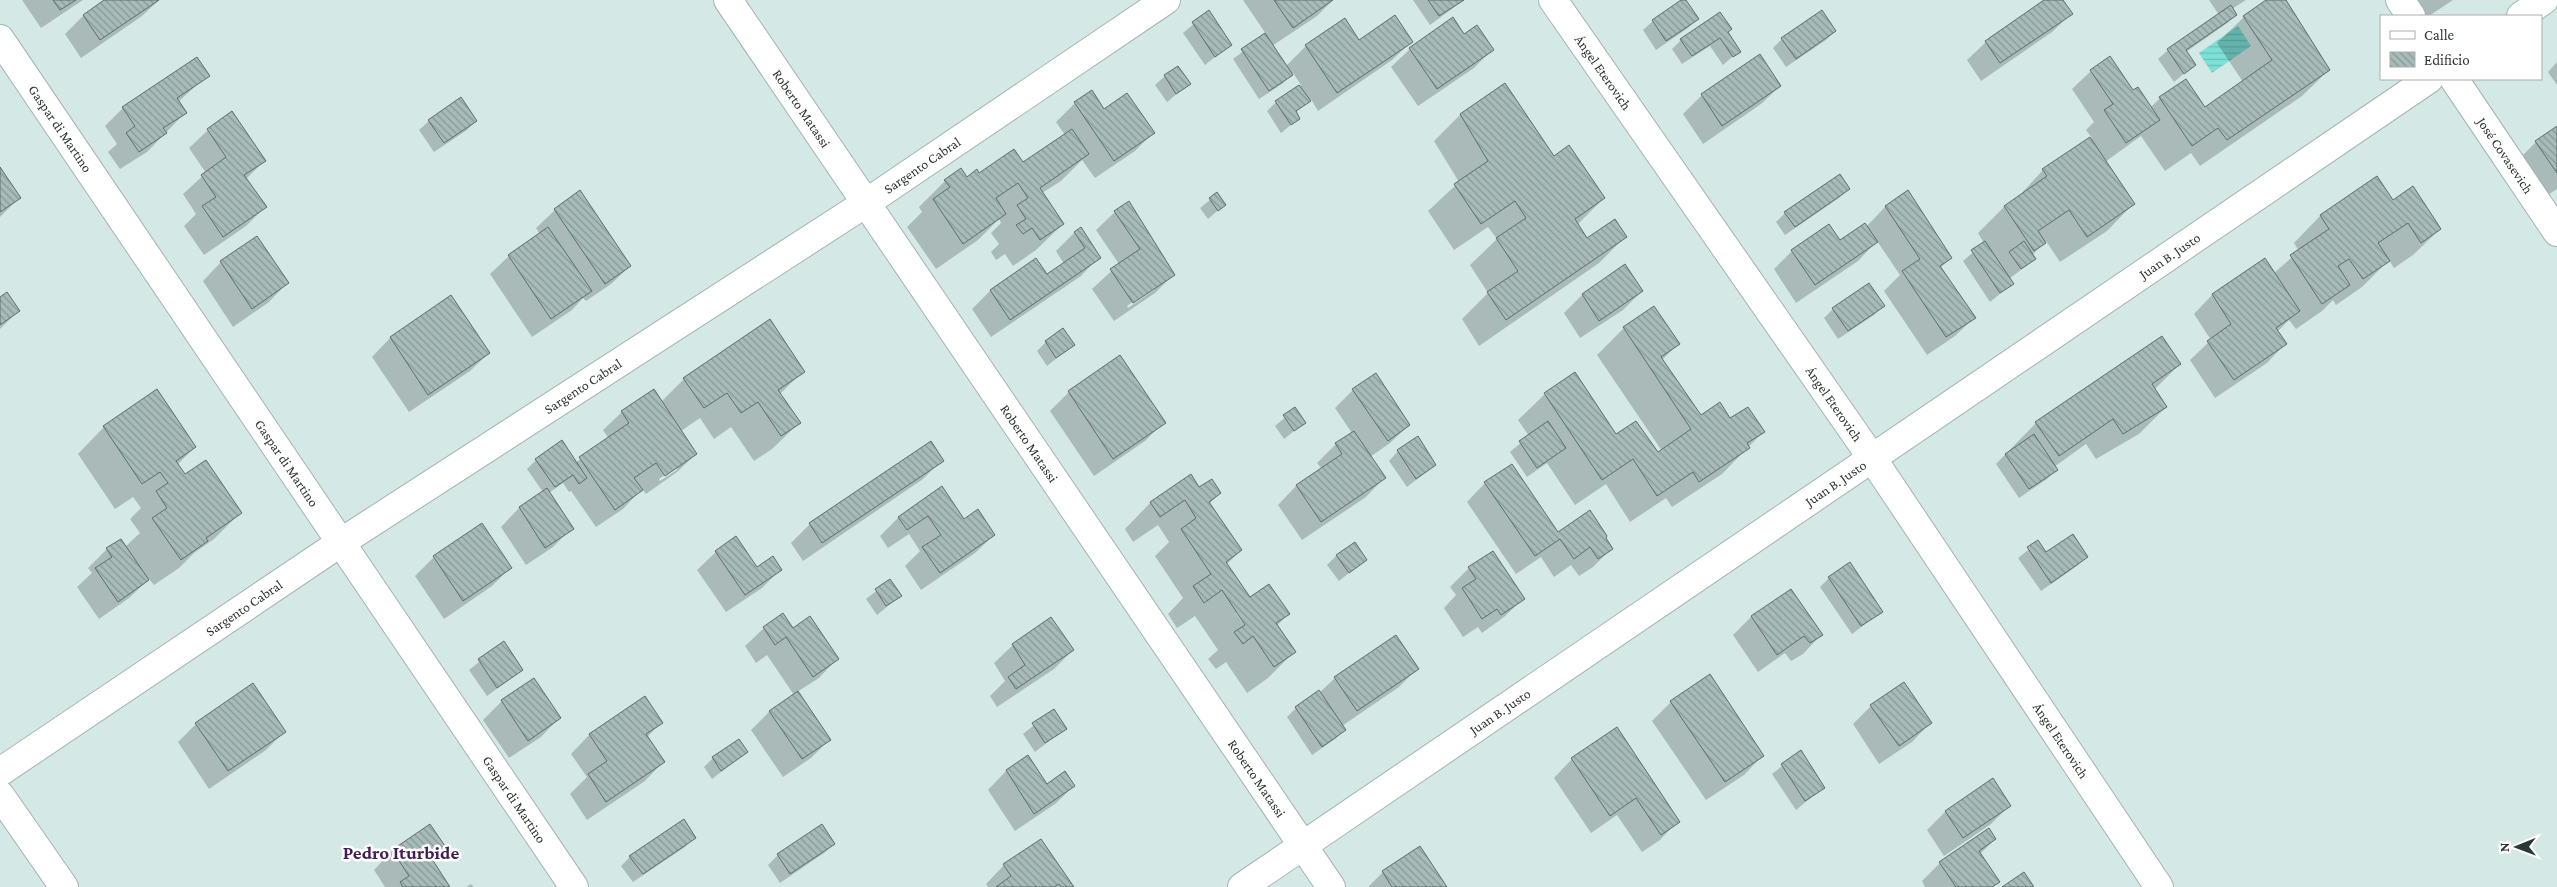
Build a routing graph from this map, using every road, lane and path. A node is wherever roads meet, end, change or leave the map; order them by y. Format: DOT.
graph roads {
  1 [pos="728,0"];
  2 [pos="1166,0"];
  3 [pos="1553,0"];
  4 [pos="2400,0"];
  5 [pos="2544,0"];
  6 [pos="2410,15"];
  7 [pos="2522,15"];
  8 [pos="0,39"];
  9 [pos="2428,80"];
  10 [pos="2455,80"];
  11 [pos="866,203"];
  12 [pos="2557,232"];
  13 [pos="1872,458"];
  14 [pos="340,543"];
  15 [pos="0,772"];
  16 [pos="0,795"];
  17 [pos="1304,845"];
  18 [pos="64,887"];
  19 [pos="574,887"];
  20 [pos="1242,887"];
  21 [pos="1331,887"];
  22 [pos="2159,887"];
  1 -- 11 [label="street, Roberto Matassi"];
  2 -- 11 [label="street, Sargento Cabral"];
  3 -- 13 [label="street, Ángel Eterovich"];
  4 -- 6 [label="street"];
  5 -- 7 [label="street"];
  8 -- 14 [label="street, Gaspar di Martino"];
  9 -- 13 [label="street, Juan B. Justo"];
  10 -- 12 [label="street, José Covasevich"];
  11 -- 14 [label="street, Sargento Cabral"];
  11 -- 17 [label="street, Roberto Matassi"];
  13 -- 17 [label="street, Juan B. Justo"];
  13 -- 22 [label="street, Ángel Eterovich"];
  14 -- 15 [label="street, Sargento Cabral"];
  14 -- 19 [label="street, Gaspar di Martino"];
  16 -- 18 [label="street"];
  17 -- 20 [label="street, Juan B. Justo"];
  17 -- 21 [label="street, Roberto Matassi"];
}
